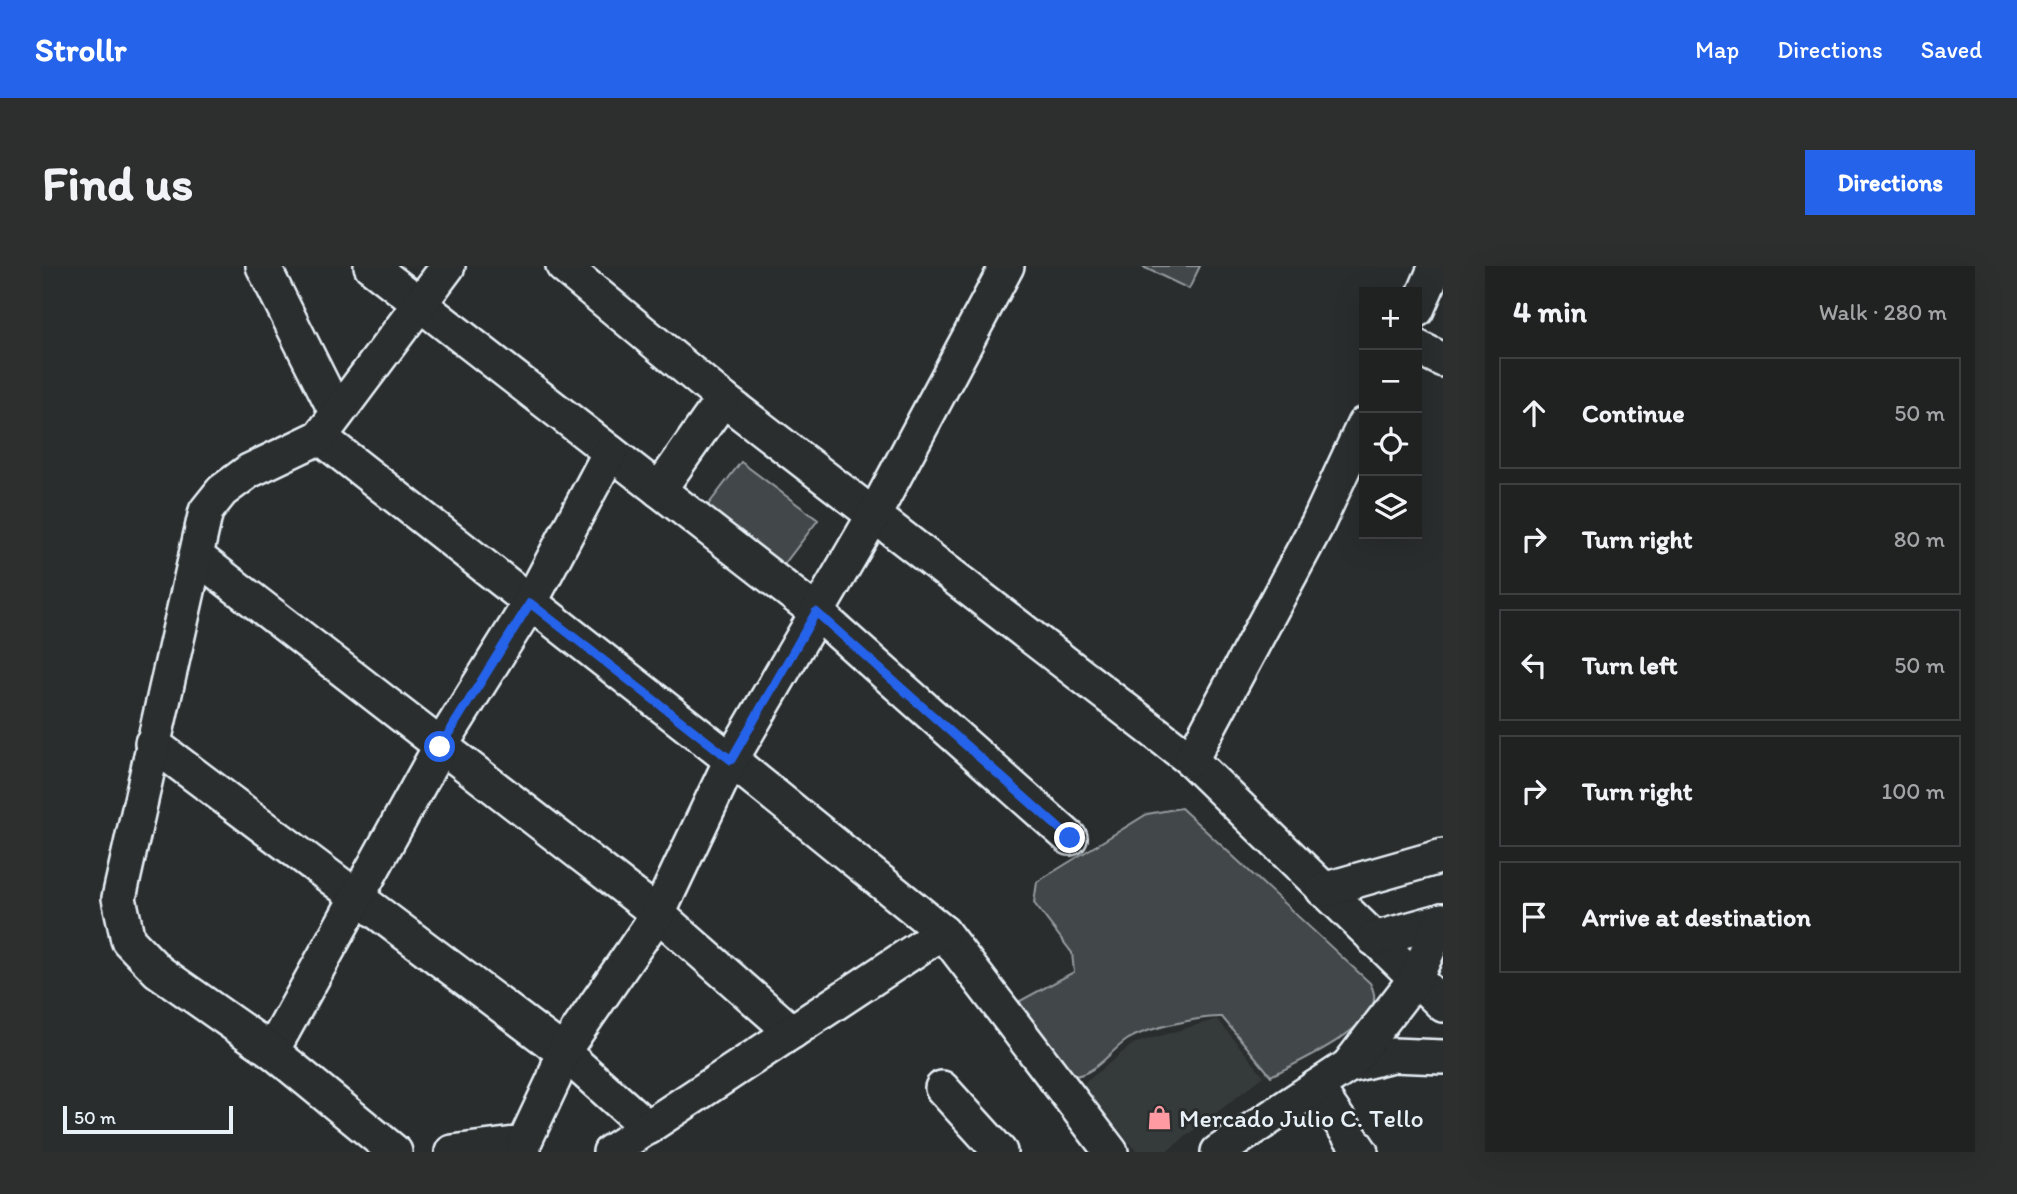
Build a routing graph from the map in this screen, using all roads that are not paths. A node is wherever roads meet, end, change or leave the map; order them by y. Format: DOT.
graph roads {
  1 [pos="263,266"];
  2 [pos="371,266"];
  3 [pos="448,266"];
  4 [pos="1007,266"];
  5 [pos="1436,266"];
  6 [pos="572,270"];
  7 [pos="1422,298"];
  8 [pos="418,303"];
  9 [pos="1422,350"];
  10 [pos="1443,360"];
  11 [pos="723,399"];
  12 [pos="329,426"];
  13 [pos="1359,435"];
  14 [pos="610,452"];
  15 [pos="659,490"];
  16 [pos="874,515"];
  17 [pos="196,556"];
  18 [pos="530,603"];
  19 [pos="816,612"];
  20 [pos="152,743"];
  21 [pos="440,747"];
  22 [pos="731,760"];
  23 [pos="1191,760"];
  24 [pos="1070,838"];
  25 [pos="1443,856"];
  26 [pos="1323,890"];
  27 [pos="358,897"];
  28 [pos="657,914"];
  29 [pos="1443,920"];
  30 [pos="943,932"];
  31 [pos="1374,939"];
  32 [pos="1415,979"];
  33 [pos="1443,1005"];
  34 [pos="792,1032"];
  35 [pos="272,1051"];
  36 [pos="563,1052"];
  37 [pos="1443,1057"];
  38 [pos="1348,1066"];
  39 [pos="1316,1087"];
  40 [pos="942,1088"];
  41 [pos="648,1128"];
  42 [pos="524,1148"];
  43 [pos="396,1152"];
  44 [pos="452,1152"];
  45 [pos="610,1152"];
  46 [pos="1000,1152"];
  47 [pos="1111,1152"];
  48 [pos="1218,1152"];
  49 [pos="1361,1152"];
  1 -- 12 [label="street"];
  2 -- 8 [label="street"];
  3 -- 8 [label="street"];
  4 -- 16 [label="street"];
  5 -- 7 [label="street"];
  6 -- 11 [label="street"];
  8 -- 12 [label="street"];
  8 -- 14 [label="street"];
  9 -- 10 [label="street"];
  11 -- 15 [label="street"];
  11 -- 16 [label="street"];
  12 -- 17 [label="street"];
  12 -- 18 [label="street"];
  13 -- 23 [label="street"];
  14 -- 15 [label="street"];
  14 -- 18 [label="street"];
  15 -- 19 [label="street"];
  16 -- 19 [label="street"];
  16 -- 23 [label="street"];
  17 -- 20 [label="street"];
  17 -- 21 [label="street"];
  18 -- 21 [label="street"];
  18 -- 22 [label="street"];
  19 -- 22 [label="street"];
  19 -- 24 [label="street"];
  20 -- 27 [label="street"];
  20 -- 35 [label="street"];
  21 -- 27 [label="street"];
  21 -- 28 [label="street"];
  22 -- 28 [label="street"];
  22 -- 30 [label="street"];
  23 -- 26 [label="street"];
  25 -- 26 [label="street"];
  26 -- 31 [label="street"];
  27 -- 35 [label="street"];
  27 -- 36 [label="street"];
  28 -- 34 [label="street"];
  28 -- 36 [label="street"];
  29 -- 31 [label="street"];
  29 -- 32 [label="street"];
  30 -- 34 [label="street"];
  30 -- 47 [label="street"];
  31 -- 32 [label="street"];
  32 -- 33 [label="street"];
  32 -- 38 [label="street"];
  34 -- 41 [label="street"];
  35 -- 43 [label="street"];
  36 -- 41 [label="street"];
  36 -- 42 [label="street"];
  37 -- 38 [label="street"];
  38 -- 39 [label="street"];
  39 -- 48 [label="street"];
  39 -- 49 [label="street"];
  40 -- 46 [label="street"];
  41 -- 45 [label="street"];
  42 -- 44 [label="street"];
}
